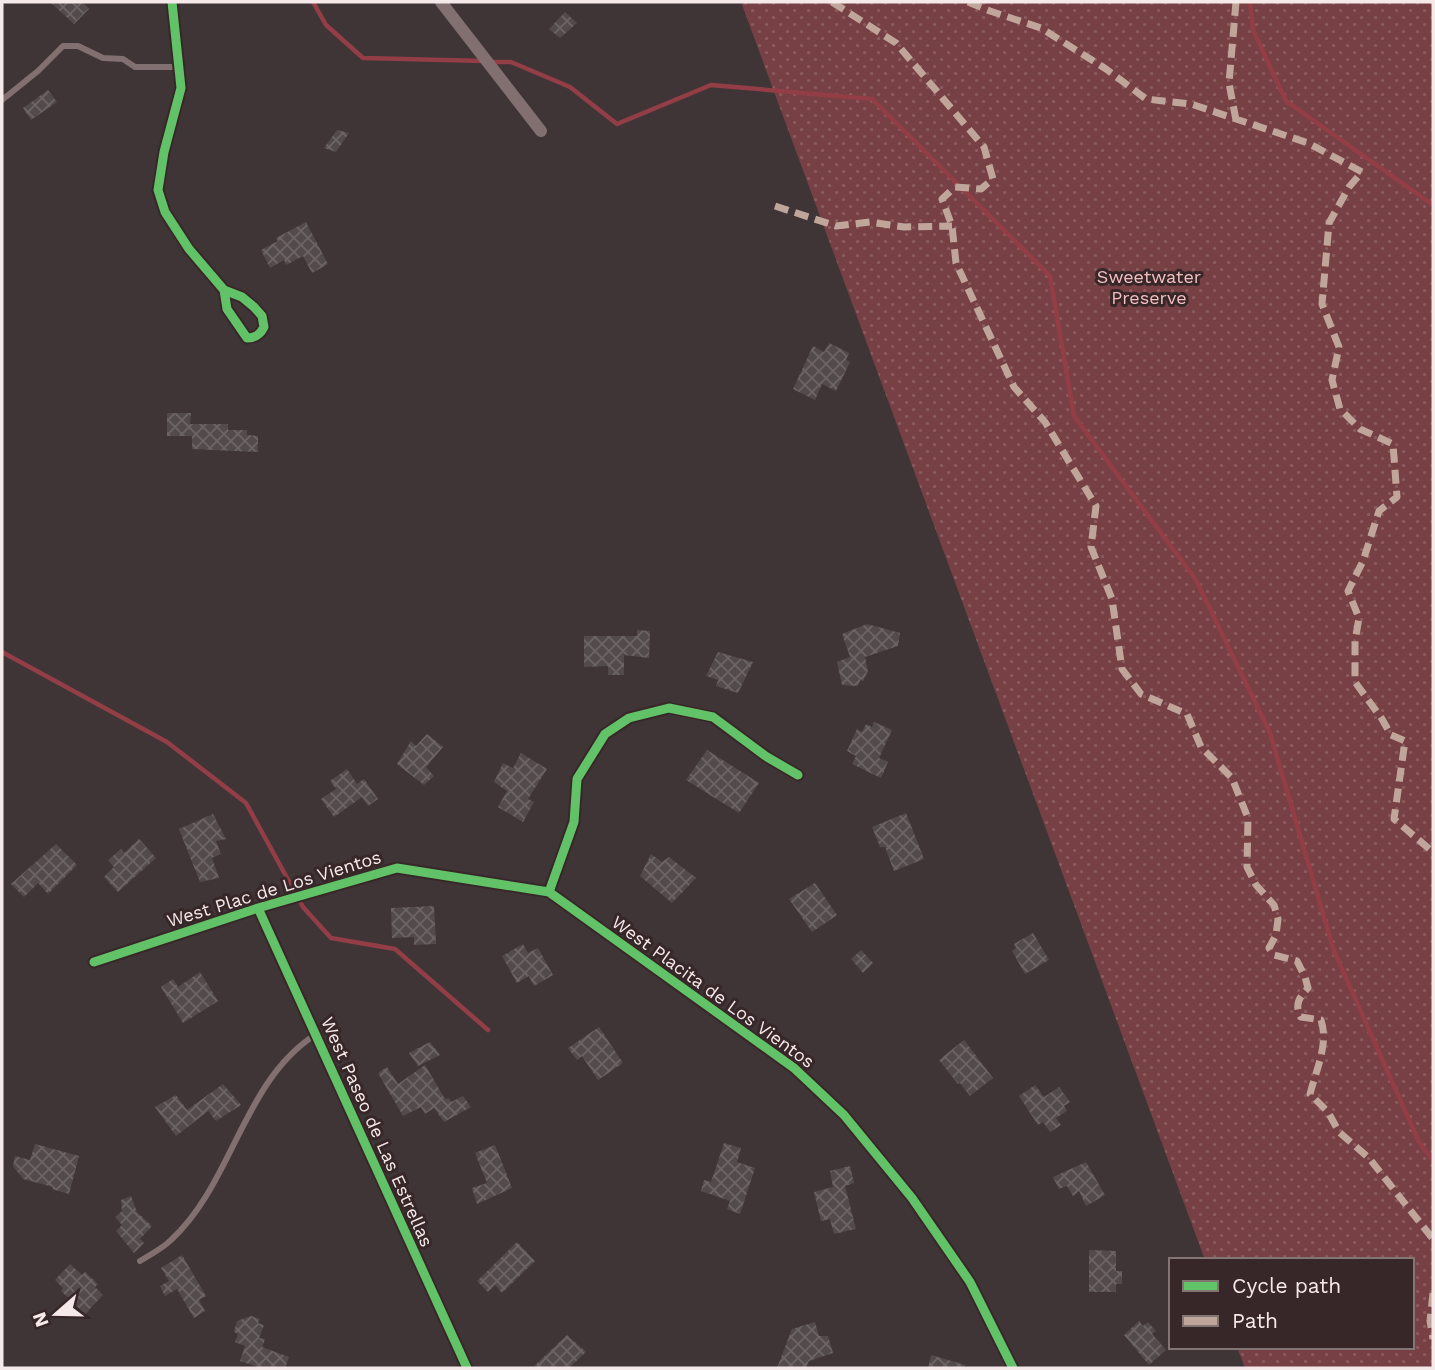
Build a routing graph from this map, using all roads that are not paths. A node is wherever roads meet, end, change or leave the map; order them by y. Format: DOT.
graph roads {
  1 [pos="172,2"];
  2 [pos="442,2"];
  3 [pos="179,68"];
  4 [pos="2,100"];
  5 [pos="541,131"];
  6 [pos="224,290"];
  7 [pos="798,775"];
  8 [pos="549,892"];
  9 [pos="258,908"];
  10 [pos="94,962"];
  11 [pos="315,1035"];
  12 [pos="140,1261"];
  13 [pos="467,1368"];
  14 [pos="1013,1368"];
  1 -- 3 [label="street"];
  2 -- 5 [label="street"];
  3 -- 4 [label="lane"];
  3 -- 6 [label="street"];
  7 -- 8 [label="street"];
  8 -- 9 [label="street, West Plac de Los Vientos"];
  8 -- 14 [label="street, West Placita de Los Vientos"];
  9 -- 10 [label="street, West Plac de Los Vientos"];
  9 -- 11 [label="street, West Paseo de Las Estrellas"];
  11 -- 12 [label="lane"];
  11 -- 13 [label="street, West Paseo de Las Estrellas"];
}
